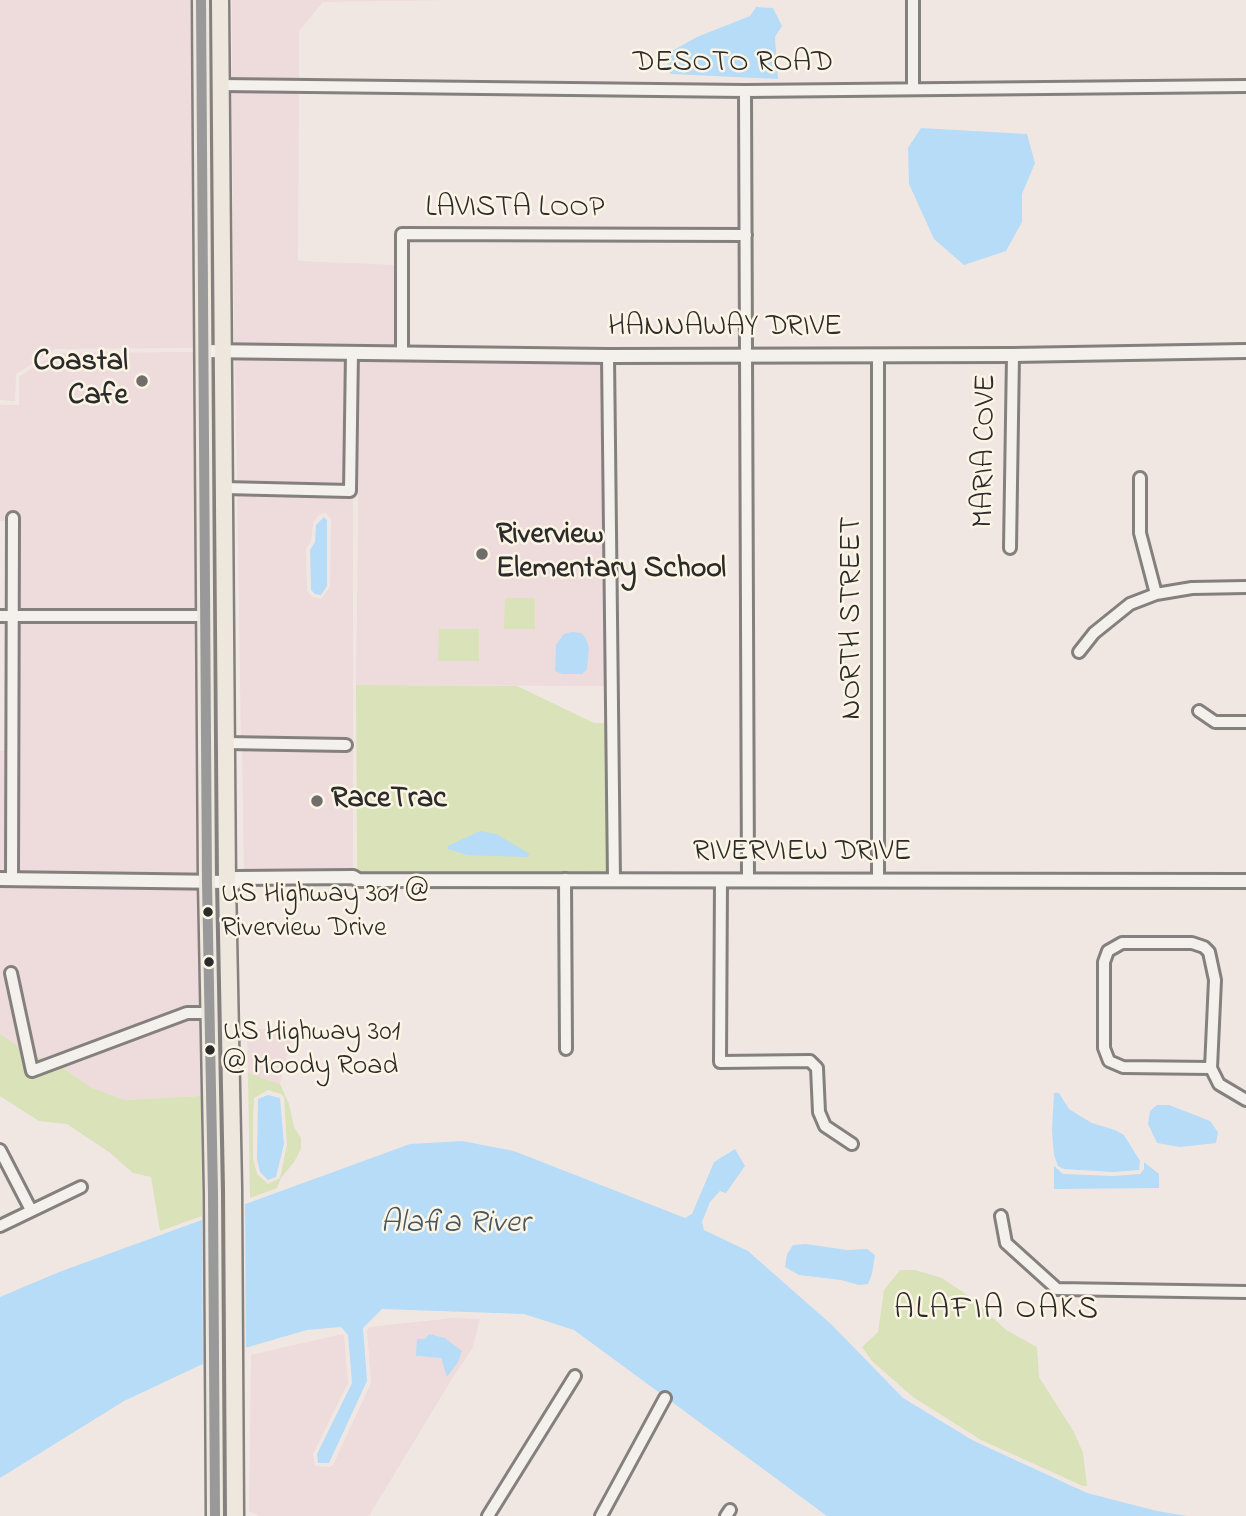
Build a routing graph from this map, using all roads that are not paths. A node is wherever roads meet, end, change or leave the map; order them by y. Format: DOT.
graph roads {
  1 [pos="201,0"];
  2 [pos="212,0"];
  3 [pos="220,0"];
  4 [pos="913,0"];
  5 [pos="220,19"];
  6 [pos="221,85"];
  7 [pos="1246,86"];
  8 [pos="913,88"];
  9 [pos="745,91"];
  10 [pos="202,99"];
  11 [pos="222,197"];
  12 [pos="746,235"];
  13 [pos="204,351"];
  14 [pos="223,351"];
  15 [pos="1246,351"];
  16 [pos="352,352"];
  17 [pos="402,352"];
  18 [pos="746,355"];
  19 [pos="878,355"];
  20 [pos="1013,355"];
  21 [pos="608,356"];
  22 [pos="205,470"];
  23 [pos="1140,478"];
  24 [pos="224,488"];
  25 [pos="13,518"];
  26 [pos="1010,548"];
  27 [pos="1246,587"];
  28 [pos="1156,594"];
  29 [pos="225,610"];
  30 [pos="0,616"];
  31 [pos="13,616"];
  32 [pos="206,616"];
  33 [pos="1079,652"];
  34 [pos="1199,711"];
  35 [pos="1246,722"];
  36 [pos="226,736"];
  37 [pos="346,745"];
  38 [pos="6,878"];
  39 [pos="565,879"];
  40 [pos="614,880"];
  41 [pos="721,880"];
  42 [pos="748,880"];
  43 [pos="878,881"];
  44 [pos="1246,881"];
  45 [pos="207,882"];
  46 [pos="227,882"];
  47 [pos="11,973"];
  48 [pos="208,1013"];
  49 [pos="566,1049"];
  50 [pos="1211,1068"];
  51 [pos="1227,1088"];
  52 [pos="1246,1088"];
  53 [pos="231,1095"];
  54 [pos="1246,1100"];
  55 [pos="852,1144"];
  56 [pos="0,1150"];
  57 [pos="80,1187"];
  58 [pos="31,1210"];
  59 [pos="1001,1216"];
  60 [pos="0,1226"];
  61 [pos="1246,1292"];
  62 [pos="575,1376"];
  63 [pos="665,1398"];
  64 [pos="239,1514"];
  65 [pos="215,1516"];
  66 [pos="488,1516"];
  67 [pos="601,1516"];
  1 -- 10 [label="main road"];
  2 -- 5 [label="main road"];
  2 -- 6 [label="main road"];
  3 -- 5 [label="main road"];
  4 -- 8 [label="street"];
  5 -- 6 [label="main road"];
  6 -- 9 [label="street, DESOTO ROAD"];
  6 -- 11 [label="main road"];
  7 -- 8 [label="street, DESOTO ROAD"];
  8 -- 9 [label="street, DESOTO ROAD"];
  9 -- 12 [label="street"];
  10 -- 11 [label="main road"];
  10 -- 13 [label="main road"];
  11 -- 14 [label="main road"];
  12 -- 17 [label="street, LAVISTA LOOP"];
  12 -- 18 [label="street"];
  13 -- 14 [label="street, HANNAWAY DRIVE"];
  13 -- 22 [label="main road"];
  14 -- 16 [label="street, HANNAWAY DRIVE"];
  14 -- 24 [label="main road"];
  15 -- 20 [label="street, HANNAWAY DRIVE"];
  16 -- 17 [label="street, HANNAWAY DRIVE"];
  16 -- 24 [label="street"];
  17 -- 21 [label="street, HANNAWAY DRIVE"];
  18 -- 19 [label="street, HANNAWAY DRIVE"];
  18 -- 21 [label="street, HANNAWAY DRIVE"];
  18 -- 42 [label="street"];
  19 -- 20 [label="street, HANNAWAY DRIVE"];
  19 -- 43 [label="street, NORTH STREET"];
  20 -- 26 [label="street, MARIA COVE"];
  21 -- 40 [label="street"];
  22 -- 29 [label="main road"];
  22 -- 32 [label="main road"];
  23 -- 28 [label="street"];
  24 -- 29 [label="main road"];
  25 -- 31 [label="street"];
  27 -- 28 [label="street"];
  28 -- 33 [label="street"];
  29 -- 36 [label="main road"];
  30 -- 31 [label="street"];
  31 -- 32 [label="street"];
  31 -- 38 [label="street"];
  32 -- 36 [label="main road"];
  32 -- 45 [label="main road"];
  34 -- 35 [label="street"];
  36 -- 37 [label="street"];
  36 -- 46 [label="main road"];
  38 -- 45 [label="street, RIVERVIEW DRIVE"];
  39 -- 40 [label="street, RIVERVIEW DRIVE"];
  39 -- 46 [label="street, RIVERVIEW DRIVE"];
  39 -- 49 [label="street"];
  40 -- 41 [label="street, RIVERVIEW DRIVE"];
  41 -- 42 [label="street, RIVERVIEW DRIVE"];
  41 -- 55 [label="street"];
  42 -- 43 [label="street, RIVERVIEW DRIVE"];
  43 -- 44 [label="street, RIVERVIEW DRIVE"];
  45 -- 46 [label="street, RIVERVIEW DRIVE"];
  45 -- 48 [label="main road"];
  46 -- 53 [label="main road"];
  47 -- 48 [label="street"];
  48 -- 53 [label="main road"];
  48 -- 65 [label="main road"];
  50 -- 50 [label="street"];
  50 -- 51 [label="street"];
  51 -- 52 [label="street"];
  51 -- 54 [label="street"];
  53 -- 64 [label="main road"];
  56 -- 58 [label="street"];
  57 -- 58 [label="street"];
  58 -- 60 [label="street"];
  59 -- 61 [label="street"];
  62 -- 66 [label="street"];
  63 -- 67 [label="street"];
}
